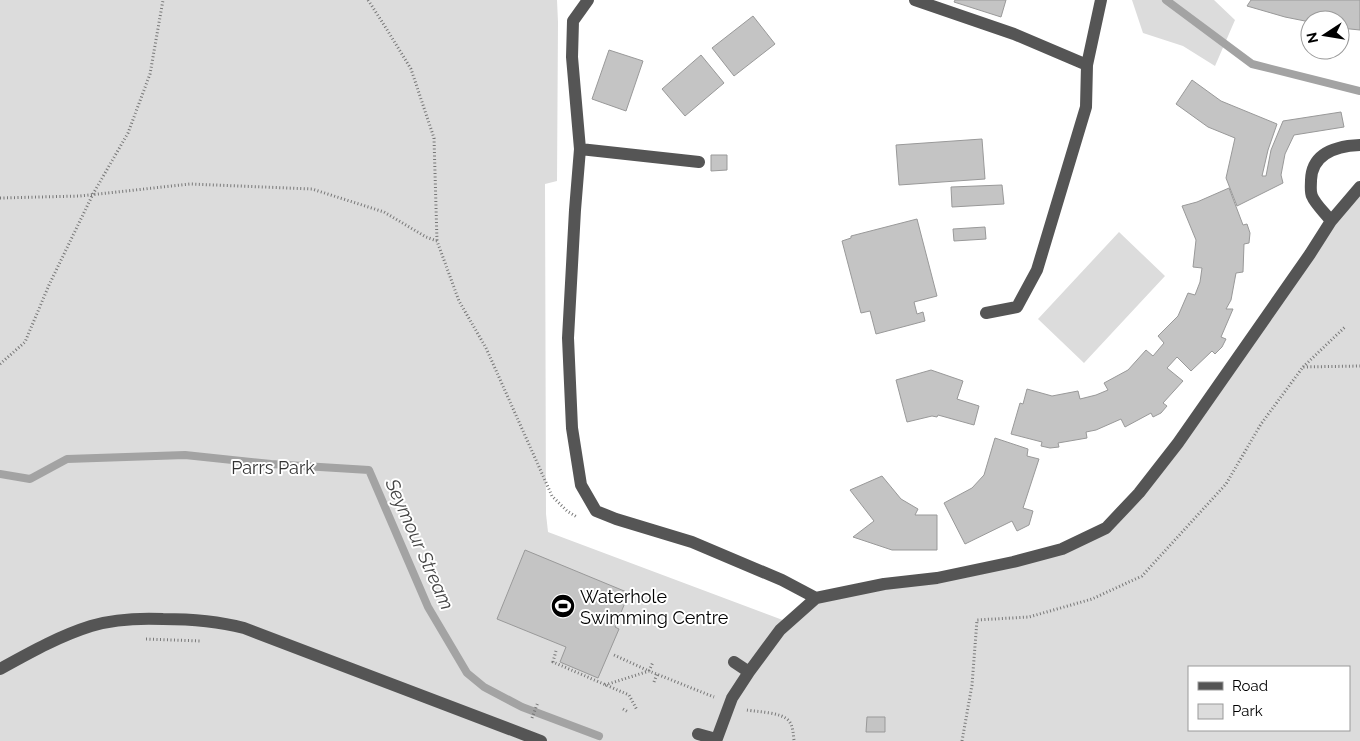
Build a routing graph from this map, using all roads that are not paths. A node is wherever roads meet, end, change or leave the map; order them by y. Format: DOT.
graph roads {
  1 [pos="588,0"];
  2 [pos="915,0"];
  3 [pos="1101,0"];
  4 [pos="1087,65"];
  5 [pos="1360,145"];
  6 [pos="580,149"];
  7 [pos="699,162"];
  8 [pos="1360,187"];
  9 [pos="1331,221"];
  10 [pos="986,313"];
  11 [pos="816,598"];
  12 [pos="734,662"];
  13 [pos="0,669"];
  14 [pos="749,672"];
  15 [pos="698,734"];
  16 [pos="716,740"];
  17 [pos="541,741"];
  1 -- 6 [label="lane"];
  2 -- 4 [label="lane"];
  3 -- 4 [label="lane"];
  4 -- 10 [label="lane"];
  5 -- 9 [label="lane"];
  6 -- 7 [label="lane"];
  6 -- 11 [label="lane"];
  8 -- 9 [label="lane"];
  9 -- 11 [label="lane"];
  11 -- 14 [label="lane"];
  12 -- 14 [label="lane"];
  13 -- 17 [label="lane"];
  14 -- 16 [label="lane"];
  15 -- 16 [label="lane"];
}
